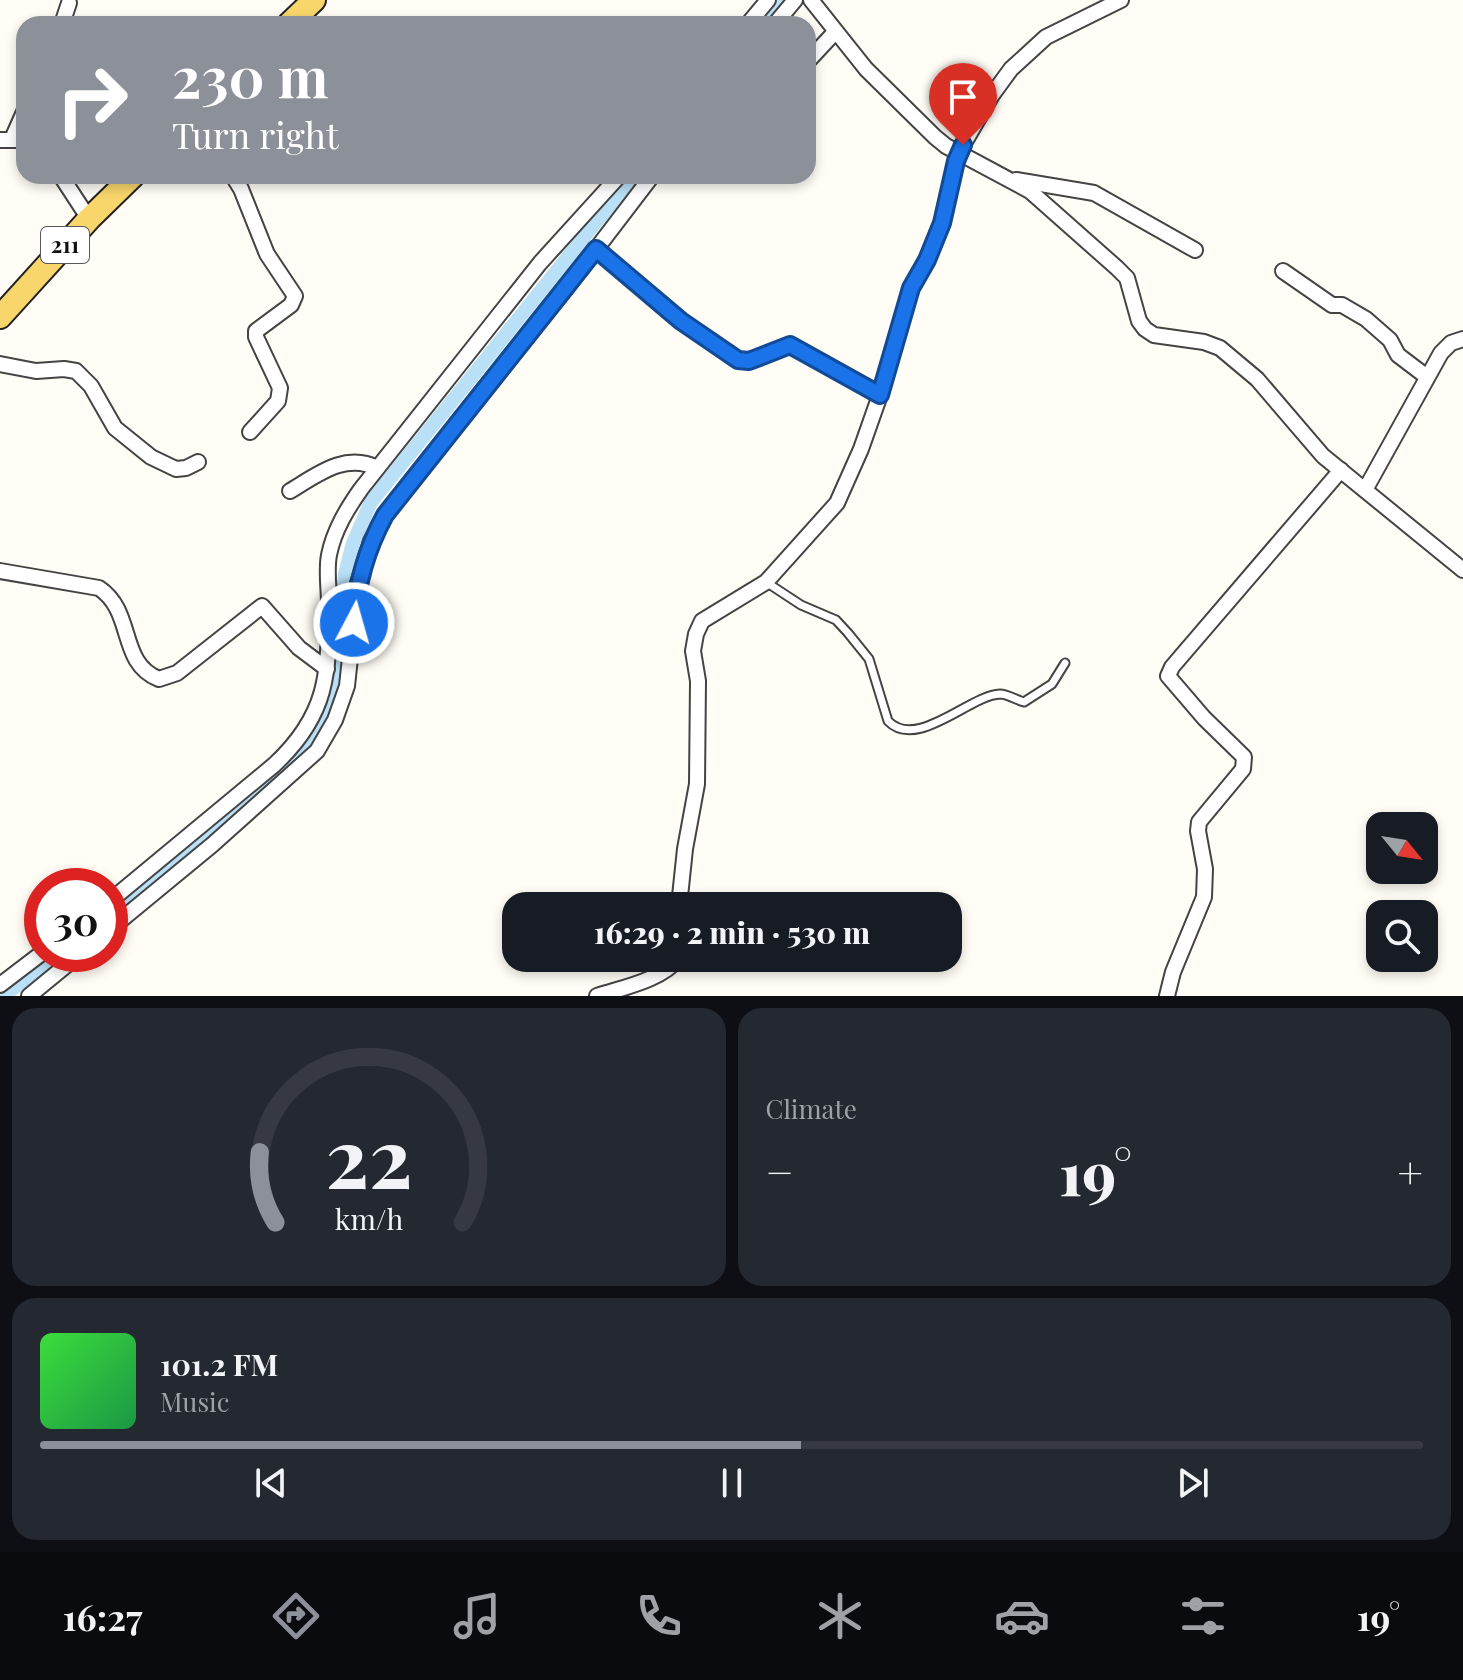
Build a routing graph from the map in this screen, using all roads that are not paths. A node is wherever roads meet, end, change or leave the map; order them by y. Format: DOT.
graph roads {
  1 [pos="314,0"];
  2 [pos="768,0"];
  3 [pos="795,0"];
  4 [pos="811,0"];
  5 [pos="1121,0"];
  6 [pos="69,3"];
  7 [pos="65,16"];
  8 [pos="297,16"];
  9 [pos="755,16"];
  10 [pos="782,16"];
  11 [pos="835,32"];
  12 [pos="816,52"];
  13 [pos="963,154"];
  14 [pos="1012,179"];
  15 [pos="66,184"];
  16 [pos="125,184"];
  17 [pos="238,184"];
  18 [pos="612,184"];
  19 [pos="646,184"];
  20 [pos="89,219"];
  21 [pos="596,249"];
  22 [pos="1195,250"];
  23 [pos="1283,271"];
  24 [pos="0,317"];
  25 [pos="1463,339"];
  26 [pos="0,364"];
  27 [pos="1427,377"];
  28 [pos="880,395"];
  29 [pos="250,432"];
  30 [pos="198,462"];
  31 [pos="377,468"];
  32 [pos="1341,470"];
  33 [pos="1365,490"];
  34 [pos="290,491"];
  35 [pos="1463,570"];
  36 [pos="0,571"];
  37 [pos="766,582"];
  38 [pos="1065,663"];
  39 [pos="327,669"];
  40 [pos="280,772"];
  41 [pos="226,818"];
  42 [pos="128,888"];
  43 [pos="680,892"];
  44 [pos="128,912"];
  45 [pos="49,972"];
  46 [pos="662,972"];
  47 [pos="0,985"];
  48 [pos="25,986"];
  49 [pos="597,996"];
  50 [pos="1167,996"];
  1 -- 8 [label="main road"];
  2 -- 9 [label="street"];
  3 -- 10 [label="street"];
  4 -- 11 [label="street"];
  5 -- 13 [label="street"];
  6 -- 7 [label="street"];
  11 -- 12 [label="street"];
  11 -- 13 [label="street"];
  13 -- 14 [label="street"];
  13 -- 28 [label="street"];
  14 -- 22 [label="street"];
  14 -- 32 [label="street"];
  15 -- 20 [label="street"];
  16 -- 20 [label="main road, 211"];
  17 -- 29 [label="street"];
  18 -- 31 [label="street"];
  19 -- 21 [label="street"];
  20 -- 24 [label="main road, 211"];
  21 -- 28 [label="street"];
  21 -- 40 [label="street"];
  23 -- 27 [label="street"];
  25 -- 27 [label="street"];
  26 -- 30 [label="street"];
  27 -- 33 [label="street"];
  28 -- 37 [label="street"];
  31 -- 34 [label="street"];
  31 -- 39 [label="street"];
  32 -- 33 [label="street"];
  32 -- 50 [label="street"];
  33 -- 35 [label="street"];
  36 -- 39 [label="street"];
  37 -- 38 [label="lane"];
  37 -- 43 [label="street"];
  39 -- 40 [label="street"];
  40 -- 41 [label="street"];
  40 -- 41 [label="street"];
  41 -- 42 [label="street"];
  41 -- 44 [label="street"];
  45 -- 48 [label="street"];
  46 -- 49 [label="street"];
  47 -- 48 [label="street"];
}
